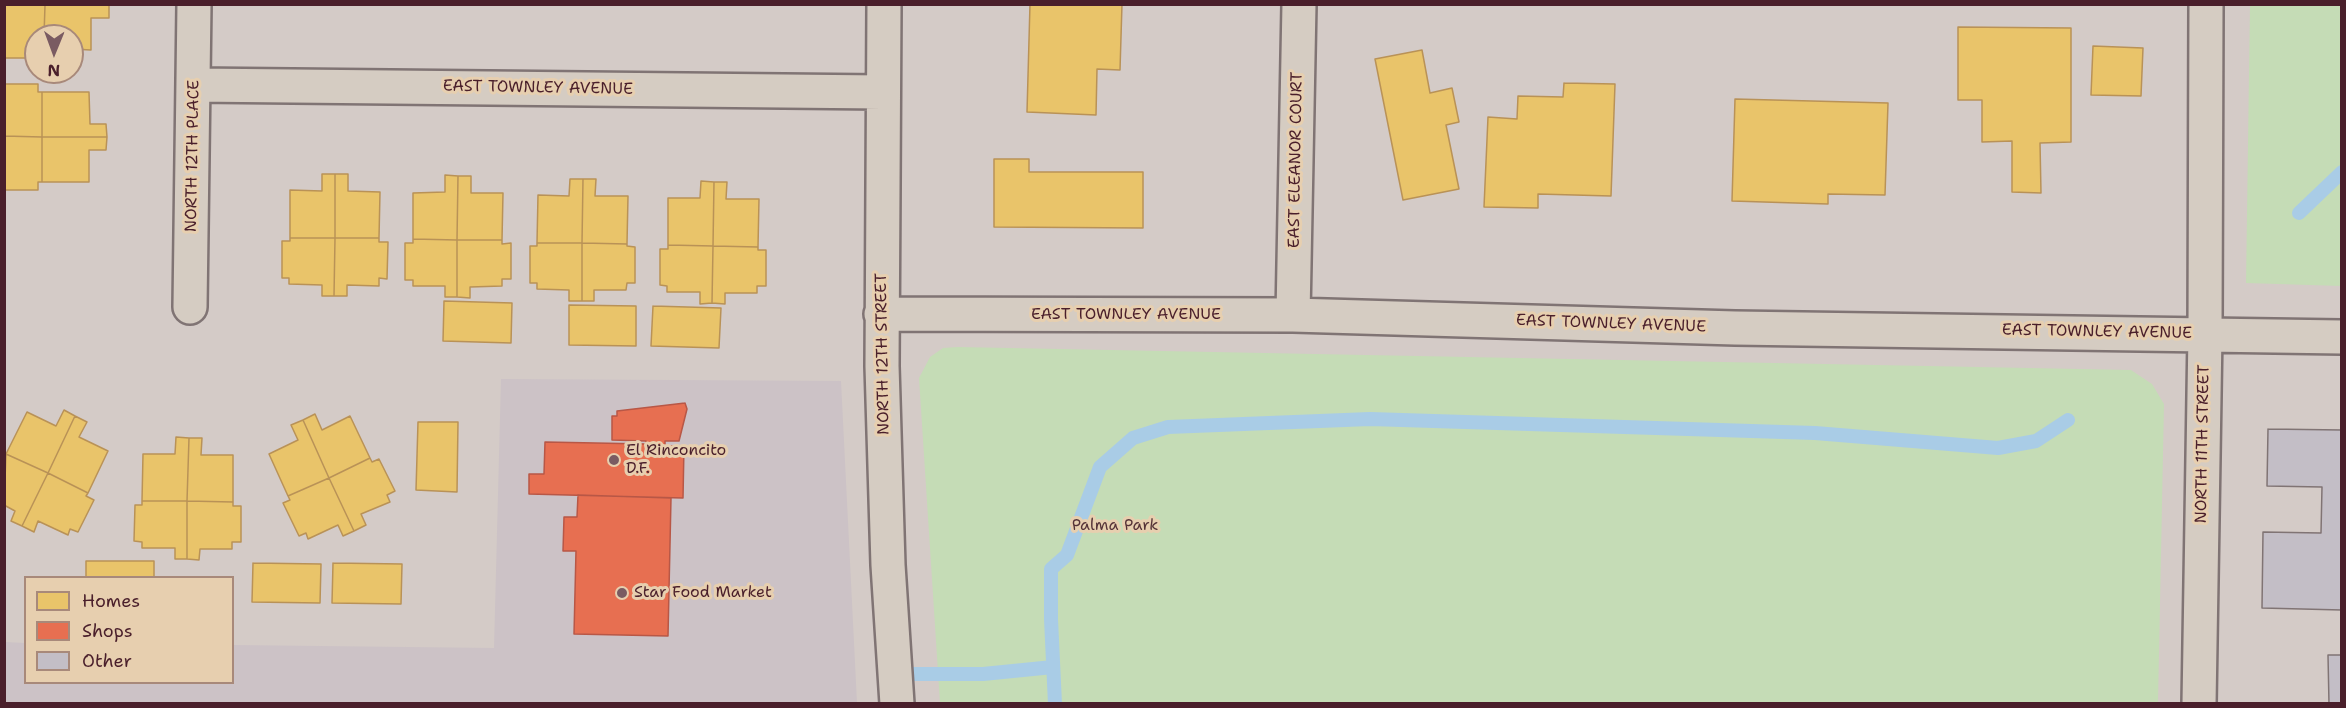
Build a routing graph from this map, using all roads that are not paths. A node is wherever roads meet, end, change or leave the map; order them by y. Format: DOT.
graph roads {
  1 [pos="194,4"];
  2 [pos="884,4"];
  3 [pos="1299,4"];
  4 [pos="2206,4"];
  5 [pos="194,85"];
  6 [pos="882,92"];
  7 [pos="190,307"];
  8 [pos="881,314"];
  9 [pos="1293,315"];
  10 [pos="2205,333"];
  11 [pos="2342,337"];
  12 [pos="897,704"];
  13 [pos="2199,704"];
  1 -- 5 [label="street, NORTH 12TH PLACE"];
  2 -- 6 [label="street, NORTH 12TH STREET"];
  3 -- 9 [label="street, EAST ELEANOR COURT"];
  4 -- 10 [label="street, NORTH 11TH STREET"];
  5 -- 6 [label="street, EAST TOWNLEY AVENUE"];
  5 -- 7 [label="street, NORTH 12TH PLACE"];
  6 -- 8 [label="street, NORTH 12TH STREET"];
  8 -- 9 [label="street, EAST TOWNLEY AVENUE"];
  8 -- 12 [label="street, NORTH 12TH STREET"];
  9 -- 10 [label="street, EAST TOWNLEY AVENUE"];
  10 -- 11 [label="street, EAST TOWNLEY AVENUE"];
  10 -- 13 [label="street, NORTH 11TH STREET"];
}
